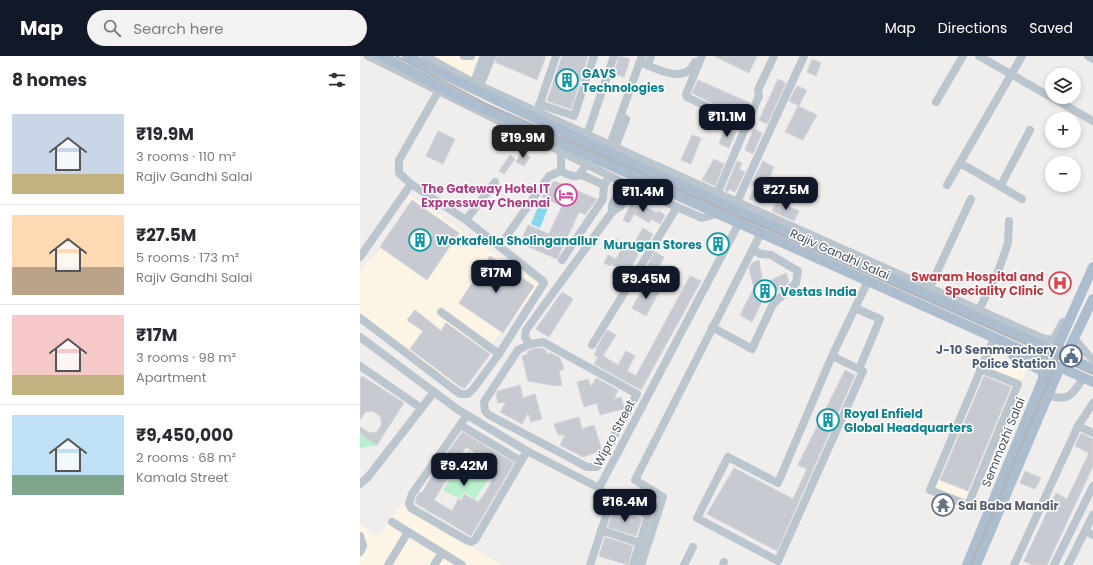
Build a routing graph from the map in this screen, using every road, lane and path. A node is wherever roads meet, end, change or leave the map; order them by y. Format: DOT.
graph roads {
  1 [pos="368,56"];
  2 [pos="382,56"];
  3 [pos="407,56"];
  4 [pos="427,56"];
  5 [pos="464,56"];
  6 [pos="471,56"];
  7 [pos="484,56"];
  8 [pos="492,56"];
  9 [pos="556,56"];
  10 [pos="594,56"];
  11 [pos="614,56"];
  12 [pos="651,56"];
  13 [pos="698,56"];
  14 [pos="702,56"];
  15 [pos="774,56"];
  16 [pos="804,56"];
  17 [pos="963,56"];
  18 [pos="979,56"];
  19 [pos="1022,56"];
  20 [pos="1088,56"];
  21 [pos="1093,59"];
  22 [pos="644,61"];
  23 [pos="1011,75"];
  24 [pos="476,87"];
  25 [pos="438,92"];
  26 [pos="936,102"];
  27 [pos="475,104"];
  28 [pos="538,108"];
  29 [pos="1093,121"];
  30 [pos="746,126"];
  31 [pos="558,128"];
  32 [pos="1030,130"];
  33 [pos="583,136"];
  34 [pos="554,140"];
  35 [pos="596,142"];
  36 [pos="612,147"];
  37 [pos="575,149"];
  38 [pos="561,153"];
  39 [pos="960,163"];
  40 [pos="586,165"];
  41 [pos="561,170"];
  42 [pos="580,174"];
  43 [pos="610,176"];
  44 [pos="495,182"];
  45 [pos="411,184"];
  46 [pos="604,185"];
  47 [pos="628,185"];
  48 [pos="947,185"];
  49 [pos="1000,185"];
  50 [pos="717,194"];
  51 [pos="971,199"];
  52 [pos="1022,199"];
  53 [pos="737,202"];
  54 [pos="677,207"];
  55 [pos="717,214"];
  56 [pos="466,220"];
  57 [pos="1009,221"];
  58 [pos="739,223"];
  59 [pos="761,233"];
  60 [pos="506,236"];
  61 [pos="752,250"];
  62 [pos="360,257"];
  63 [pos="562,260"];
  64 [pos="1092,270"];
  65 [pos="868,281"];
  66 [pos="929,289"];
  67 [pos="1093,299"];
  68 [pos="855,308"];
  69 [pos="979,310"];
  70 [pos="441,312"];
  71 [pos="360,318"];
  72 [pos="712,327"];
  73 [pos="1016,330"];
  74 [pos="360,337"];
  75 [pos="994,338"];
  76 [pos="1074,338"];
  77 [pos="1006,343"];
  78 [pos="530,344"];
  79 [pos="592,345"];
  80 [pos="1055,352"];
  81 [pos="498,354"];
  82 [pos="832,356"];
  83 [pos="1065,356"];
  84 [pos="1093,359"];
  85 [pos="1050,362"];
  86 [pos="1060,367"];
  87 [pos="364,369"];
  88 [pos="860,369"];
  89 [pos="980,369"];
  90 [pos="1093,369"];
  91 [pos="360,376"];
  92 [pos="1043,380"];
  93 [pos="1088,380"];
  94 [pos="434,392"];
  95 [pos="637,394"];
  96 [pos="1048,395"];
  97 [pos="646,399"];
  98 [pos="1093,403"];
  99 [pos="421,408"];
  100 [pos="467,415"];
  101 [pos="460,425"];
  102 [pos="1078,426"];
  103 [pos="1093,433"];
  104 [pos="527,451"];
  105 [pos="521,461"];
  106 [pos="360,484"];
  107 [pos="1093,486"];
  108 [pos="599,488"];
  109 [pos="611,501"];
  110 [pos="1093,515"];
  111 [pos="392,522"];
  112 [pos="602,530"];
  113 [pos="1085,531"];
  114 [pos="408,532"];
  115 [pos="1093,535"];
  116 [pos="360,536"];
  117 [pos="640,543"];
  118 [pos="693,547"];
  119 [pos="360,552"];
  120 [pos="442,552"];
  121 [pos="388,565"];
  122 [pos="434,565"];
  123 [pos="462,565"];
  124 [pos="590,565"];
  125 [pos="633,565"];
  126 [pos="641,565"];
  127 [pos="684,565"];
  128 [pos="966,565"];
  129 [pos="976,565"];
  130 [pos="1014,565"];
  131 [pos="1054,565"];
  132 [pos="1068,565"];
  1 -- 25 [label="street"];
  2 -- 27 [label="main road, Rajiv Gandhi Salai"];
  3 -- 24 [label="main road, Rajiv Gandhi Salai"];
  4 -- 24 [label="street"];
  5 -- 6 [label="street"];
  7 -- 24 [label="street"];
  8 -- 24 [label="street"];
  9 -- 28 [label="street"];
  10 -- 28 [label="street"];
  11 -- 33 [label="street"];
  12 -- 22 [label="street"];
  13 -- 22 [label="street"];
  14 -- 30 [label="street"];
  15 -- 30 [label="street"];
  16 -- 53 [label="street"];
  17 -- 26 [label="street"];
  18 -- 23 [label="street"];
  19 -- 23 [label="street"];
  20 -- 21 [label="street"];
  22 -- 36 [label="street"];
  23 -- 29 [label="street"];
  23 -- 39 [label="street"];
  24 -- 27 [label="main road"];
  24 -- 28 [label="street"];
  24 -- 31 [label="main road, Rajiv Gandhi Salai"];
  25 -- 38 [label="street"];
  25 -- 45 [label="street"];
  27 -- 34 [label="main road, Rajiv Gandhi Salai"];
  28 -- 33 [label="street"];
  30 -- 50 [label="street"];
  31 -- 33 [label="main road, Rajiv Gandhi Salai"];
  31 -- 34 [label="main road"];
  32 -- 49 [label="street"];
  33 -- 35 [label="main road, Rajiv Gandhi Salai"];
  33 -- 37 [label="main road"];
  34 -- 37 [label="main road, Rajiv Gandhi Salai"];
  35 -- 36 [label="street"];
  35 -- 73 [label="main road, Rajiv Gandhi Salai"];
  36 -- 50 [label="street"];
  37 -- 55 [label="main road, Rajiv Gandhi Salai"];
  38 -- 40 [label="street"];
  38 -- 41 [label="street"];
  39 -- 48 [label="street"];
  39 -- 49 [label="street"];
  40 -- 42 [label="street"];
  40 -- 43 [label="street"];
  41 -- 42 [label="street"];
  41 -- 60 [label="street"];
  42 -- 46 [label="street"];
  43 -- 46 [label="street"];
  43 -- 47 [label="street"];
  44 -- 56 [label="street"];
  45 -- 56 [label="street"];
  45 -- 62 [label="street"];
  46 -- 63 [label="street"];
  47 -- 54 [label="street"];
  47 -- 78 [label="street"];
  49 -- 52 [label="street"];
  50 -- 53 [label="street"];
  51 -- 66 [label="street"];
  53 -- 66 [label="street"];
  54 -- 55 [label="street"];
  54 -- 79 [label="street"];
  55 -- 58 [label="main road, Rajiv Gandhi Salai"];
  56 -- 81 [label="street"];
  57 -- 69 [label="street"];
  58 -- 59 [label="main road, Rajiv Gandhi Salai"];
  58 -- 97 [label="street, Wipro Street"];
  59 -- 61 [label="street"];
  59 -- 65 [label="main road, Rajiv Gandhi Salai"];
  61 -- 72 [label="street"];
  61 -- 72 [label="street"];
  64 -- 73 [label="street"];
  64 -- 80 [label="main road, Semmozhi Salai"];
  65 -- 68 [label="street"];
  65 -- 75 [label="main road, Rajiv Gandhi Salai"];
  66 -- 69 [label="street"];
  67 -- 76 [label="main road"];
  68 -- 82 [label="street"];
  68 -- 88 [label="street"];
  69 -- 73 [label="street"];
  70 -- 81 [label="street"];
  71 -- 81 [label="street"];
  72 -- 126 [label="street"];
  73 -- 80 [label="main road, Rajiv Gandhi Salai"];
  74 -- 94 [label="street"];
  75 -- 77 [label="main road, Rajiv Gandhi Salai"];
  75 -- 89 [label="street"];
  76 -- 83 [label="main road"];
  76 -- 84 [label="street"];
  77 -- 85 [label="main road, Rajiv Gandhi Salai"];
  77 -- 92 [label="main road"];
  78 -- 95 [label="street"];
  78 -- 95 [label="street"];
  80 -- 83 [label="main road, Rajiv Gandhi Salai"];
  80 -- 85 [label="main road, Semmozhi Salai"];
  82 -- 88 [label="street"];
  82 -- 88 [label="street"];
  83 -- 90 [label="main road, Rajiv Gandhi Salai"];
  85 -- 86 [label="main road, Rajiv Gandhi Salai"];
  85 -- 92 [label="main road, Semmozhi Salai"];
  86 -- 93 [label="main road, Rajiv Gandhi Salai"];
  86 -- 96 [label="main road"];
  87 -- 91 [label="street"];
  87 -- 99 [label="street"];
  89 -- 89 [label="street"];
  92 -- 128 [label="main road, Semmozhi Salai"];
  93 -- 96 [label="street"];
  94 -- 99 [label="street"];
  94 -- 100 [label="street"];
  95 -- 97 [label="street"];
  96 -- 129 [label="main road"];
  97 -- 108 [label="street, Wipro Street"];
  98 -- 102 [label="street"];
  99 -- 106 [label="street"];
  100 -- 101 [label="street"];
  100 -- 104 [label="street"];
  101 -- 105 [label="street"];
  101 -- 105 [label="street"];
  102 -- 103 [label="street"];
  102 -- 130 [label="street"];
  104 -- 105 [label="street"];
  104 -- 108 [label="street"];
  107 -- 131 [label="street"];
  108 -- 109 [label="street"];
  109 -- 112 [label="street"];
  109 -- 117 [label="street"];
  110 -- 113 [label="street"];
  111 -- 114 [label="street"];
  112 -- 117 [label="street"];
  112 -- 124 [label="street"];
  113 -- 115 [label="street"];
  113 -- 132 [label="street"];
  114 -- 120 [label="street"];
  114 -- 121 [label="street"];
  116 -- 119 [label="street"];
  117 -- 125 [label="street"];
  118 -- 127 [label="street"];
  120 -- 122 [label="street"];
  120 -- 123 [label="street"];
}
